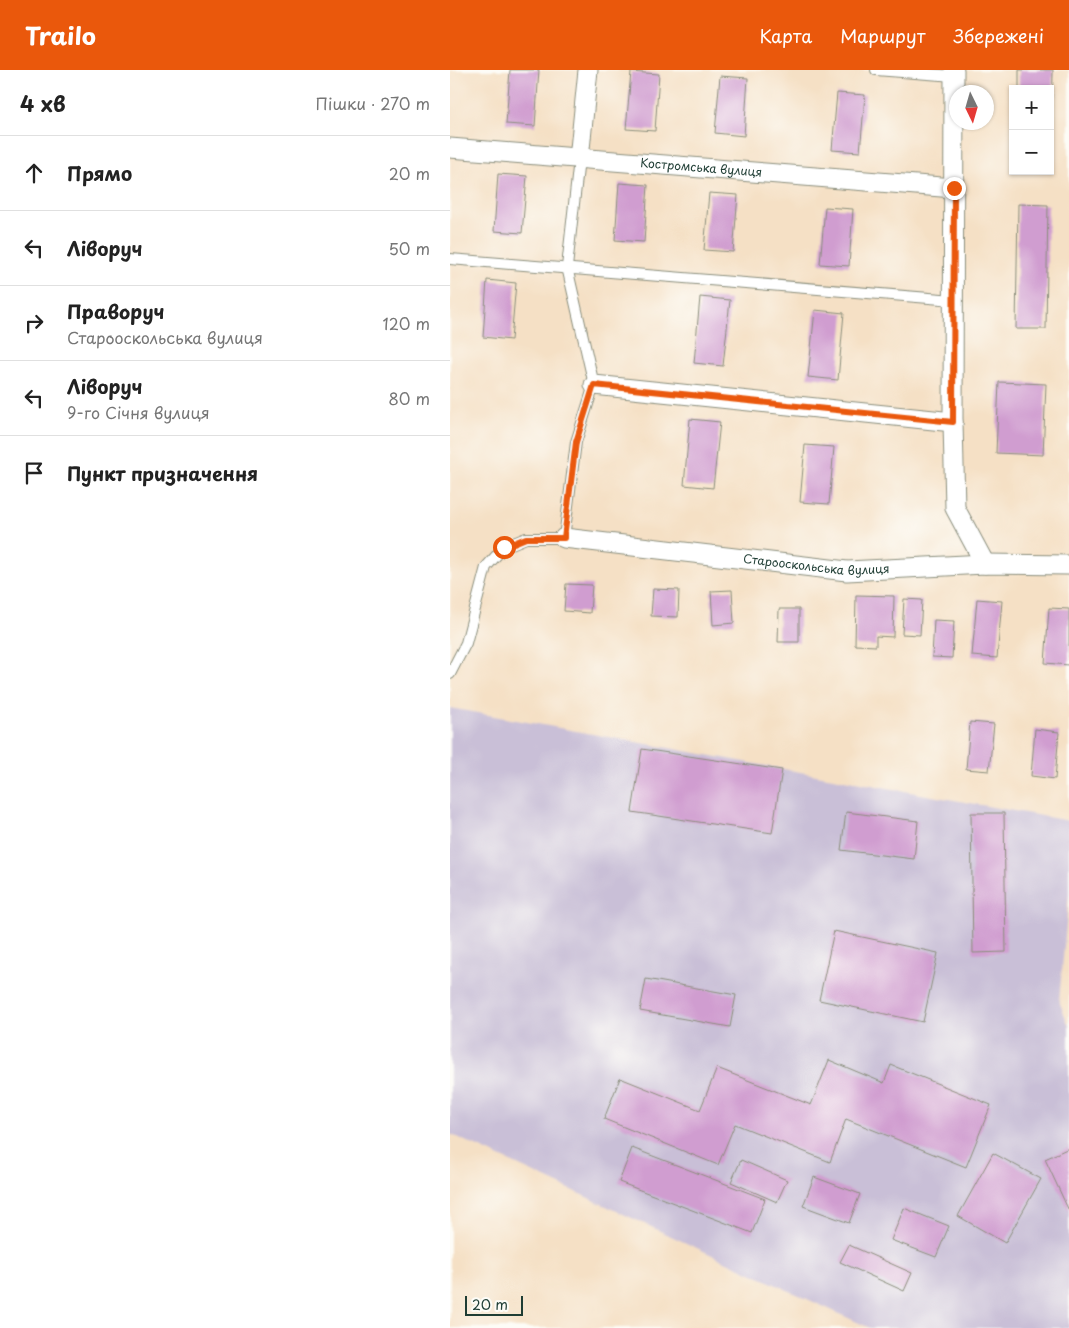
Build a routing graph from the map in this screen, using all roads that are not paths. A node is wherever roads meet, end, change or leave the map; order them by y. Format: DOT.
graph roads {
  1 [pos="588,70"];
  2 [pos="876,70"];
  3 [pos="954,73"];
  4 [pos="450,148"];
  5 [pos="579,159"];
  6 [pos="954,188"];
  7 [pos="450,259"];
  8 [pos="567,267"];
  9 [pos="954,300"];
  10 [pos="594,385"];
  11 [pos="953,422"];
  12 [pos="564,538"];
  13 [pos="985,564"];
  14 [pos="1069,566"];
  15 [pos="450,674"];
  1 -- 5 [label="street"];
  2 -- 3 [label="lane"];
  3 -- 6 [label="street"];
  4 -- 5 [label="street, Костромська вулиця"];
  5 -- 6 [label="street, Костромська вулиця"];
  5 -- 8 [label="lane"];
  6 -- 9 [label="street"];
  7 -- 8 [label="lane"];
  8 -- 9 [label="lane"];
  8 -- 10 [label="lane"];
  9 -- 11 [label="street"];
  10 -- 11 [label="street"];
  10 -- 12 [label="lane"];
  11 -- 13 [label="street"];
  12 -- 13 [label="street, Старооскольська вулиця"];
  12 -- 15 [label="lane"];
  13 -- 14 [label="street, Старооскольська вулиця"];
}
